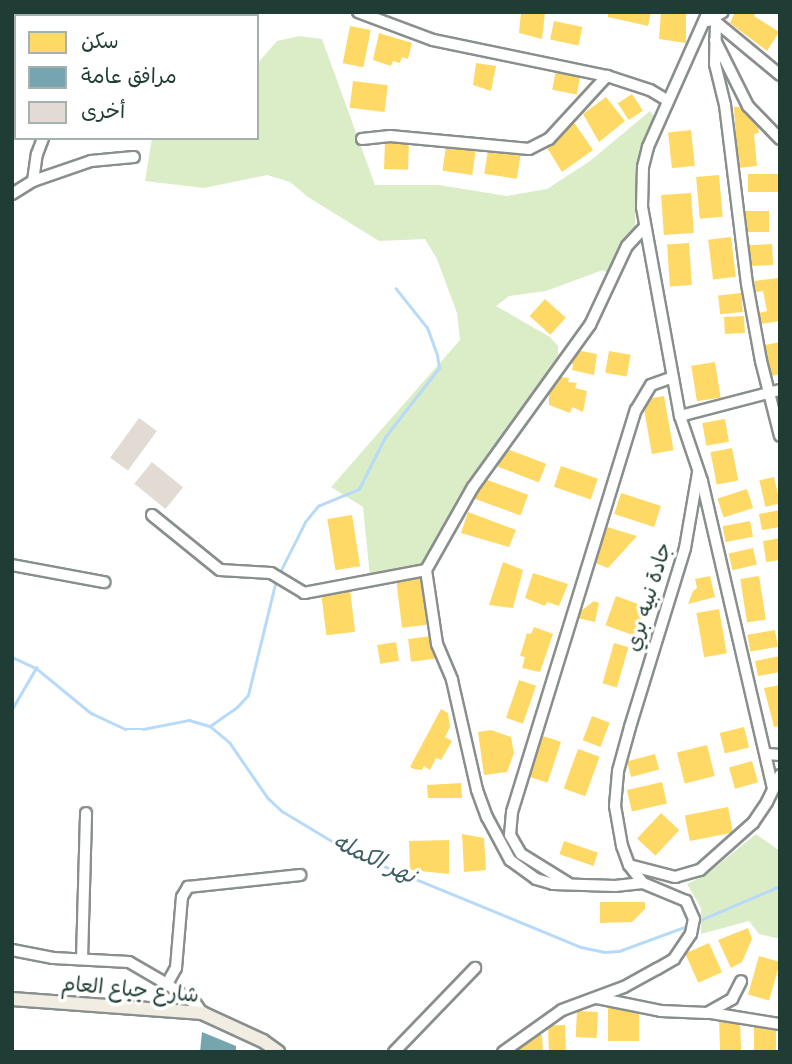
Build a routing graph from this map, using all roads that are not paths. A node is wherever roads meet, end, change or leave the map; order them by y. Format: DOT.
graph roads {
  1 [pos="358,12"];
  2 [pos="723,12"];
  3 [pos="710,19"];
  4 [pos="714,40"];
  5 [pos="780,75"];
  6 [pos="607,76"];
  7 [pos="668,101"];
  8 [pos="362,139"];
  9 [pos="780,139"];
  10 [pos="42,140"];
  11 [pos="134,157"];
  12 [pos="33,181"];
  13 [pos="12,194"];
  14 [pos="645,228"];
  15 [pos="673,377"];
  16 [pos="774,392"];
  17 [pos="680,416"];
  18 [pos="780,436"];
  19 [pos="698,472"];
  20 [pos="152,515"];
  21 [pos="12,565"];
  22 [pos="426,570"];
  23 [pos="104,582"];
  24 [pos="768,754"];
  25 [pos="780,755"];
  26 [pos="780,775"];
  27 [pos="773,788"];
  28 [pos="86,813"];
  29 [pos="629,865"];
  30 [pos="300,875"];
  31 [pos="568,883"];
  32 [pos="643,883"];
  33 [pos="12,950"];
  34 [pos="82,959"];
  35 [pos="475,968"];
  36 [pos="741,981"];
  37 [pos="167,984"];
  38 [pos="597,998"];
  39 [pos="12,999"];
  40 [pos="202,1013"];
  41 [pos="707,1013"];
  42 [pos="780,1024"];
  43 [pos="278,1052"];
  44 [pos="394,1052"];
  45 [pos="503,1052"];
  1 -- 6 [label="street"];
  2 -- 3 [label="street"];
  3 -- 4 [label="street"];
  3 -- 5 [label="street"];
  3 -- 7 [label="street, جادة نبيه بري"];
  4 -- 9 [label="street"];
  4 -- 16 [label="street"];
  6 -- 7 [label="street"];
  6 -- 8 [label="street"];
  7 -- 14 [label="street, جادة نبيه بري"];
  10 -- 12 [label="street"];
  11 -- 12 [label="street"];
  12 -- 13 [label="street"];
  14 -- 15 [label="street, جادة نبيه بري"];
  14 -- 22 [label="street"];
  15 -- 17 [label="street, جادة نبيه بري"];
  15 -- 31 [label="street"];
  16 -- 17 [label="street"];
  16 -- 18 [label="street"];
  17 -- 19 [label="street, جادة نبيه بري"];
  19 -- 24 [label="street"];
  19 -- 29 [label="street, جادة نبيه بري"];
  20 -- 22 [label="street"];
  21 -- 23 [label="street"];
  22 -- 31 [label="street"];
  24 -- 25 [label="street"];
  24 -- 27 [label="street"];
  26 -- 27 [label="street"];
  27 -- 29 [label="street"];
  28 -- 34 [label="street"];
  29 -- 32 [label="street, جادة نبيه بري"];
  30 -- 37 [label="street"];
  31 -- 32 [label="street"];
  32 -- 38 [label="street"];
  33 -- 34 [label="street"];
  34 -- 37 [label="street"];
  35 -- 44 [label="street"];
  36 -- 41 [label="street"];
  37 -- 40 [label="street"];
  38 -- 41 [label="street"];
  38 -- 45 [label="street"];
  39 -- 40 [label="main road, شارع جباع العام"];
  40 -- 43 [label="main road, شارع جباع العام"];
  41 -- 42 [label="street"];
}
